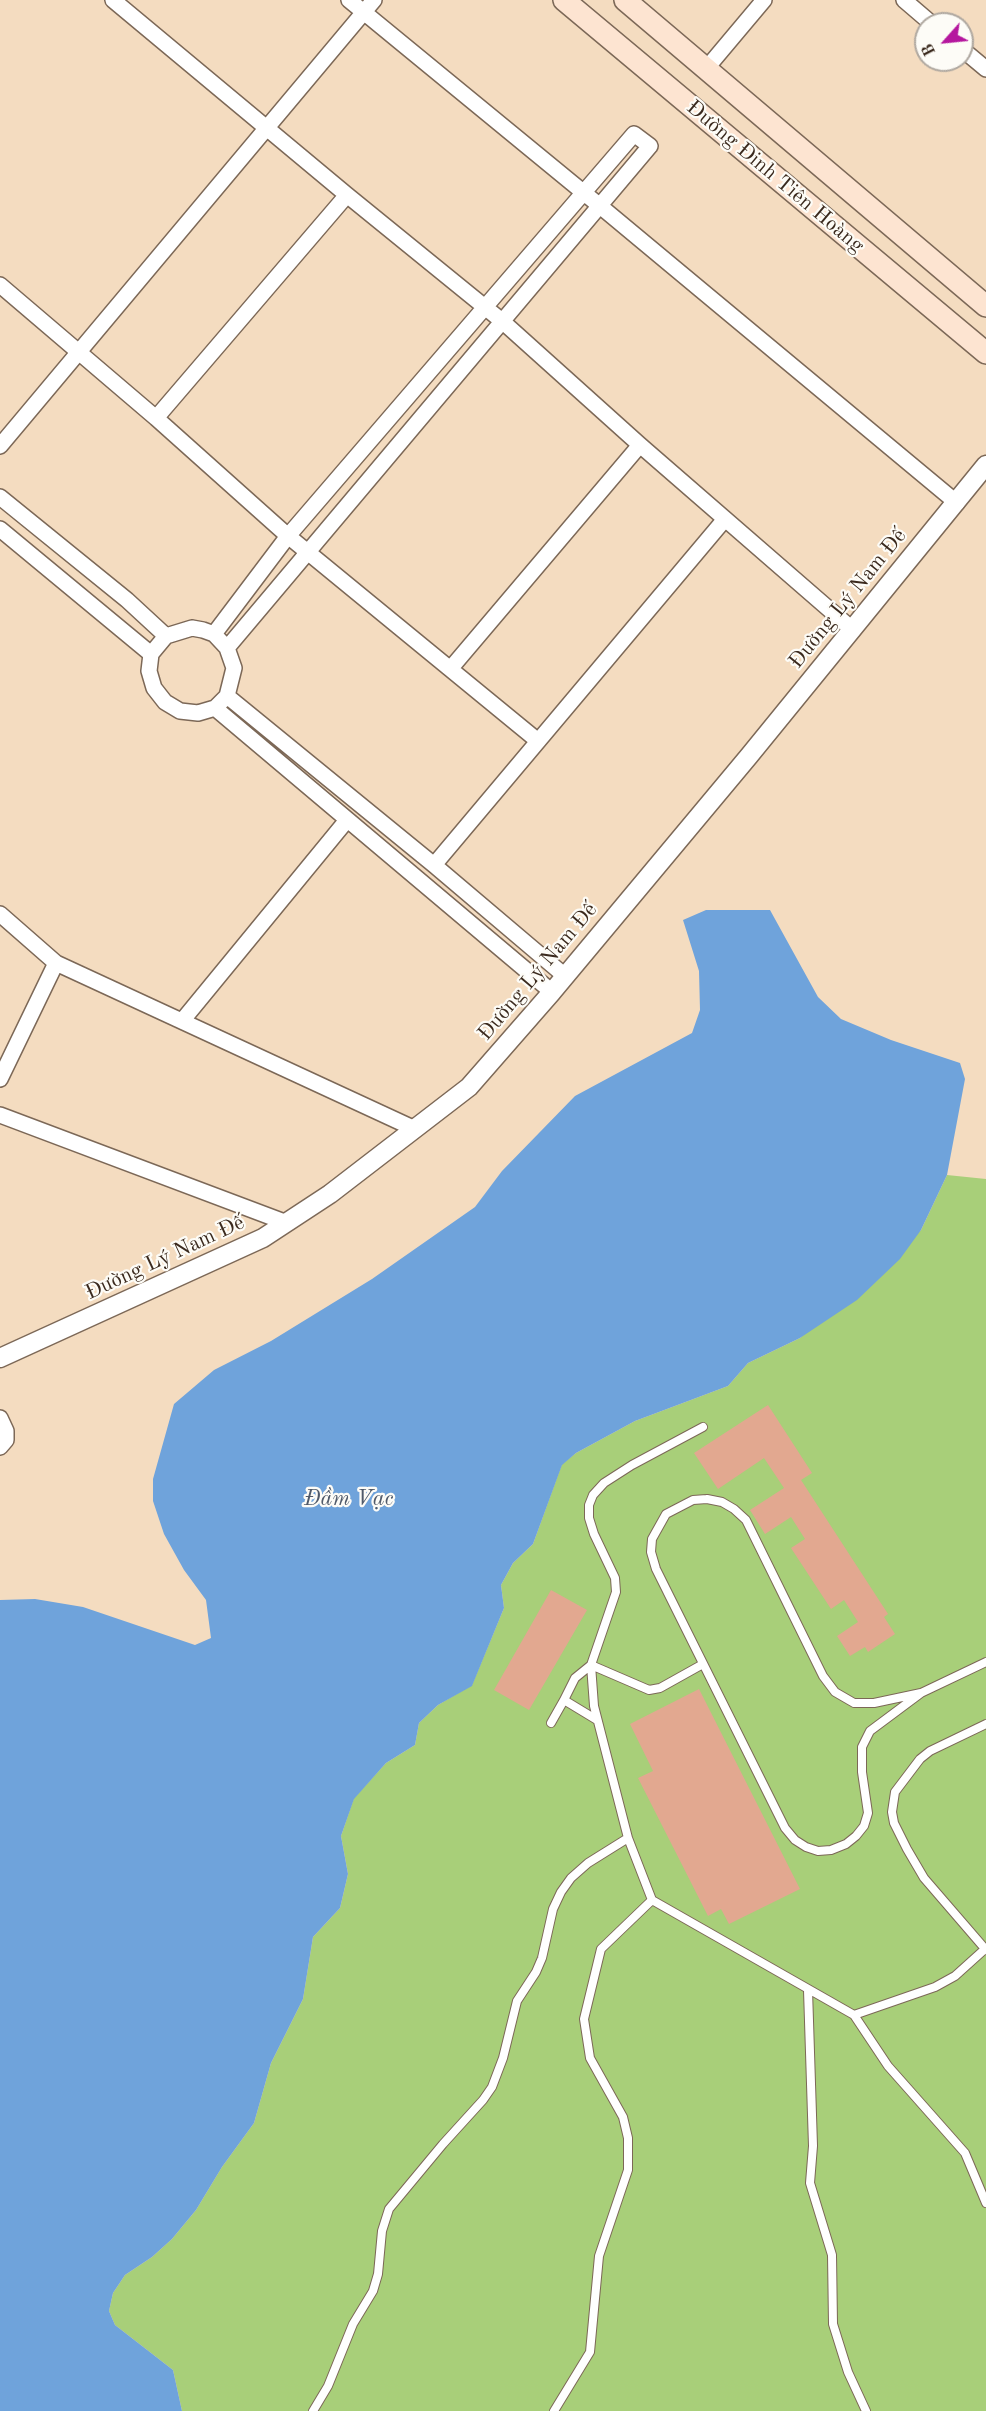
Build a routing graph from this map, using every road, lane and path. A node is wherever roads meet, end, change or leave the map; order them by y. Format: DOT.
graph roads {
  1 [pos="113,0"];
  2 [pos="349,0"];
  3 [pos="374,0"];
  4 [pos="564,0"];
  5 [pos="625,0"];
  6 [pos="764,0"];
  7 [pos="904,0"];
  8 [pos="918,12"];
  9 [pos="363,13"];
  10 [pos="974,59"];
  11 [pos="706,69"];
  12 [pos="986,69"];
  13 [pos="266,128"];
  14 [pos="584,192"];
  15 [pos="347,195"];
  16 [pos="600,206"];
  17 [pos="0,285"];
  18 [pos="986,306"];
  19 [pos="484,308"];
  20 [pos="502,321"];
  21 [pos="78,352"];
  22 [pos="986,353"];
  23 [pos="156,418"];
  24 [pos="640,445"];
  25 [pos="0,446"];
  26 [pos="986,465"];
  27 [pos="0,497"];
  28 [pos="957,503"];
  29 [pos="725,519"];
  30 [pos="0,529"];
  31 [pos="288,536"];
  32 [pos="310,552"];
  33 [pos="853,630"];
  34 [pos="214,634"];
  35 [pos="166,636"];
  36 [pos="227,648"];
  37 [pos="151,654"];
  38 [pos="451,668"];
  39 [pos="227,696"];
  40 [pos="215,708"];
  41 [pos="538,741"];
  42 [pos="347,820"];
  43 [pos="434,865"];
  44 [pos="0,914"];
  45 [pos="56,963"];
  46 [pos="566,976"];
  47 [pos="552,992"];
  48 [pos="182,1021"];
  49 [pos="0,1079"];
  50 [pos="0,1115"];
  51 [pos="415,1129"];
  52 [pos="286,1223"];
  53 [pos="0,1358"];
  54 [pos="0,1418"];
  55 [pos="703,1427"];
  56 [pos="0,1447"];
  57 [pos="986,1662"];
  58 [pos="703,1664"];
  59 [pos="591,1665"];
  60 [pos="921,1693"];
  61 [pos="564,1700"];
  62 [pos="597,1720"];
  63 [pos="551,1723"];
  64 [pos="986,1724"];
  65 [pos="628,1838"];
  66 [pos="652,1900"];
  67 [pos="985,1950"];
  68 [pos="808,1990"];
  69 [pos="854,2015"];
  70 [pos="986,2203"];
  71 [pos="313,2411"];
  72 [pos="554,2411"];
  73 [pos="866,2411"];
  1 -- 13 [label="street"];
  2 -- 9 [label="street"];
  3 -- 9 [label="street"];
  4 -- 22 [label="main road, Đường Đinh Tiên Hoàng"];
  5 -- 11 [label="main road"];
  6 -- 11 [label="street"];
  7 -- 8 [label="street"];
  9 -- 13 [label="street"];
  9 -- 14 [label="street"];
  10 -- 12 [label="street"];
  11 -- 18 [label="main road"];
  13 -- 15 [label="street"];
  13 -- 21 [label="street"];
  14 -- 16 [label="street"];
  14 -- 16 [label="street"];
  14 -- 19 [label="street"];
  15 -- 19 [label="street"];
  15 -- 23 [label="street"];
  16 -- 20 [label="street"];
  16 -- 28 [label="street"];
  17 -- 21 [label="street"];
  19 -- 20 [label="street"];
  19 -- 31 [label="street"];
  20 -- 24 [label="street"];
  20 -- 32 [label="street"];
  21 -- 23 [label="street"];
  21 -- 25 [label="street"];
  23 -- 31 [label="street"];
  24 -- 29 [label="street"];
  24 -- 38 [label="street"];
  26 -- 28 [label="street, Đường Lý Nam Đế"];
  27 -- 35 [label="street"];
  28 -- 33 [label="street, Đường Lý Nam Đế"];
  29 -- 33 [label="street"];
  29 -- 41 [label="street"];
  30 -- 37 [label="street"];
  31 -- 32 [label="street"];
  31 -- 34 [label="street"];
  32 -- 36 [label="street"];
  32 -- 38 [label="street"];
  33 -- 46 [label="street, Đường Lý Nam Đế"];
  34 -- 35 [label="street"];
  34 -- 36 [label="street"];
  35 -- 37 [label="street"];
  36 -- 39 [label="street"];
  37 -- 40 [label="street"];
  38 -- 41 [label="street"];
  39 -- 40 [label="street"];
  39 -- 43 [label="street"];
  40 -- 42 [label="street"];
  41 -- 43 [label="street"];
  42 -- 47 [label="street"];
  42 -- 48 [label="street"];
  43 -- 46 [label="street"];
  44 -- 45 [label="street"];
  45 -- 48 [label="street"];
  45 -- 49 [label="street"];
  46 -- 47 [label="street, Đường Lý Nam Đế"];
  47 -- 51 [label="street, Đường Lý Nam Đế"];
  48 -- 51 [label="street"];
  50 -- 52 [label="street"];
  51 -- 52 [label="street, Đường Lý Nam Đế"];
  52 -- 53 [label="street, Đường Lý Nam Đế"];
  54 -- 56 [label="street"];
  55 -- 59 [label="lane"];
  57 -- 60 [label="lane"];
  58 -- 59 [label="lane"];
  58 -- 60 [label="lane"];
  58 -- 60 [label="lane"];
  59 -- 61 [label="lane"];
  59 -- 62 [label="lane"];
  61 -- 62 [label="lane"];
  61 -- 63 [label="lane"];
  62 -- 65 [label="lane"];
  64 -- 67 [label="lane"];
  65 -- 66 [label="lane"];
  65 -- 71 [label="lane"];
  66 -- 68 [label="lane"];
  66 -- 72 [label="lane"];
  67 -- 69 [label="lane"];
  68 -- 69 [label="lane"];
  68 -- 73 [label="lane"];
  69 -- 70 [label="lane"];
}
